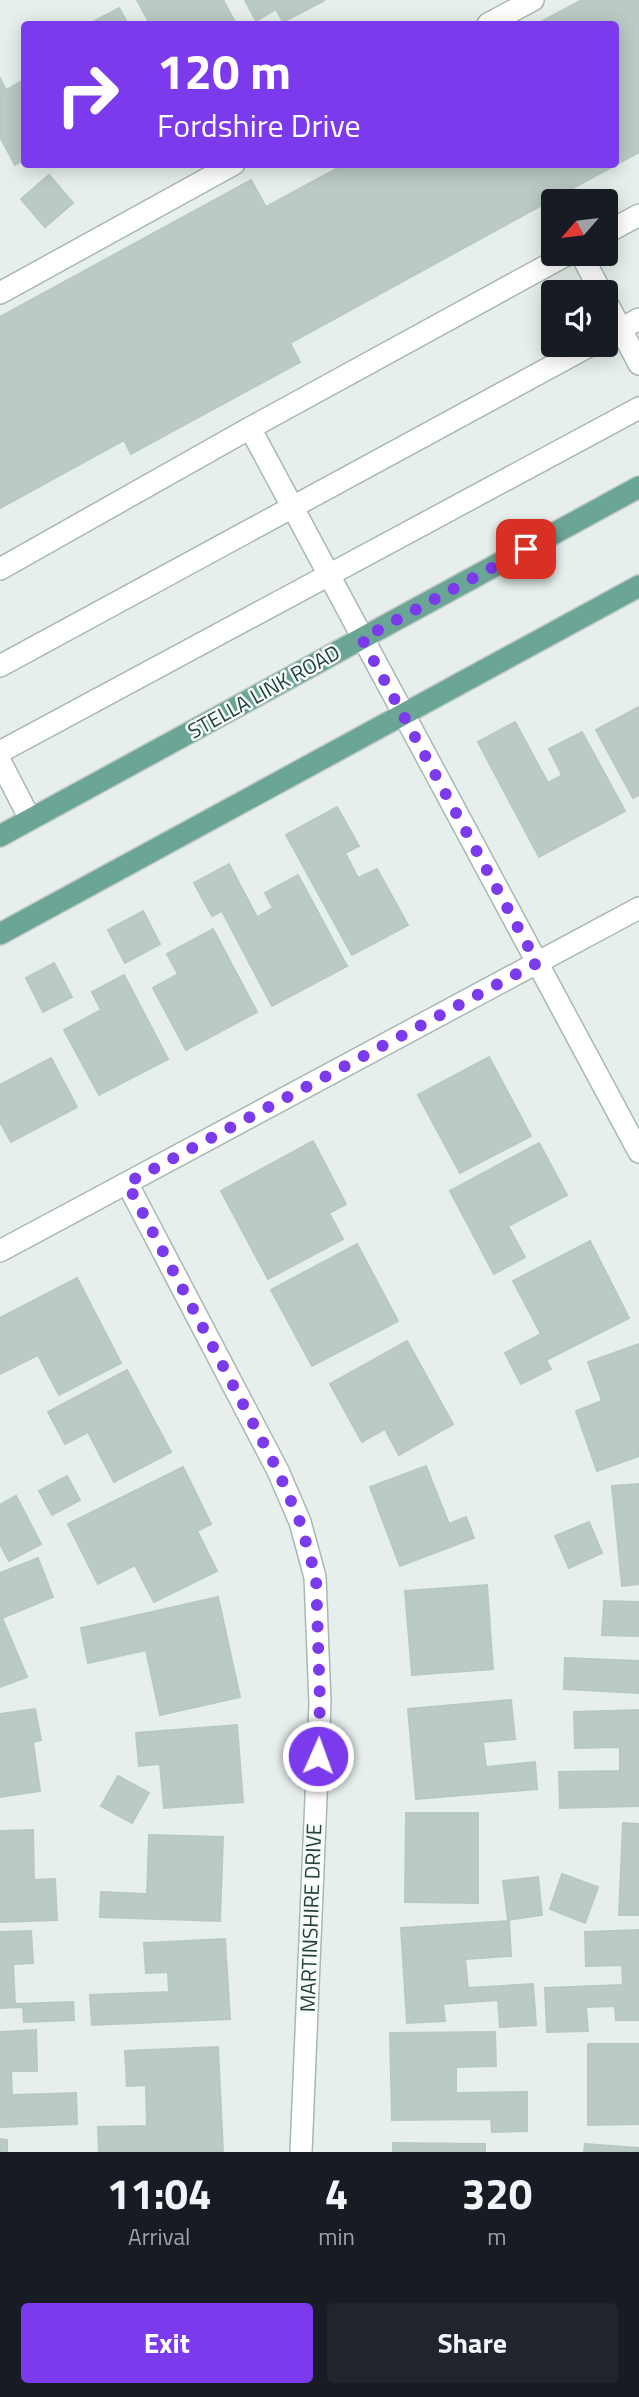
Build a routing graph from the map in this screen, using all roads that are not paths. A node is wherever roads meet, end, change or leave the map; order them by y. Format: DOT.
graph roads {
  1 [pos="533,0"];
  2 [pos="494,21"];
  3 [pos="227,168"];
  4 [pos="639,215"];
  5 [pos="618,226"];
  6 [pos="546,266"];
  7 [pos="0,293"];
  8 [pos="622,328"];
  9 [pos="570,357"];
  10 [pos="639,363"];
  11 [pos="639,408"];
  12 [pos="250,428"];
  13 [pos="639,487"];
  14 [pos="292,508"];
  15 [pos="0,569"];
  16 [pos="328,576"];
  17 [pos="639,586"];
  18 [pos="362,639"];
  19 [pos="0,666"];
  20 [pos="402,715"];
  21 [pos="0,752"];
  22 [pos="0,761"];
  23 [pos="30,819"];
  24 [pos="0,836"];
  25 [pos="639,908"];
  26 [pos="0,934"];
  27 [pos="537,963"];
  28 [pos="639,1152"];
  29 [pos="127,1183"];
  30 [pos="0,1251"];
  31 [pos="301,2152"];
  1 -- 2 [label="street"];
  3 -- 7 [label="street"];
  4 -- 5 [label="street"];
  6 -- 12 [label="street"];
  8 -- 10 [label="street"];
  9 -- 14 [label="street"];
  11 -- 16 [label="street"];
  12 -- 14 [label="street"];
  12 -- 15 [label="street"];
  13 -- 18 [label="main road, STELLA LINK ROAD"];
  14 -- 16 [label="street"];
  14 -- 19 [label="street"];
  16 -- 18 [label="street"];
  16 -- 21 [label="street"];
  17 -- 20 [label="main road"];
  18 -- 20 [label="street"];
  18 -- 23 [label="main road, STELLA LINK ROAD"];
  20 -- 26 [label="main road"];
  20 -- 27 [label="street"];
  22 -- 23 [label="street"];
  23 -- 24 [label="main road, STELLA LINK ROAD"];
  25 -- 27 [label="street"];
  27 -- 28 [label="street"];
  27 -- 29 [label="street"];
  29 -- 30 [label="street"];
  29 -- 31 [label="street, MARTINSHIRE DRIVE"];
}
